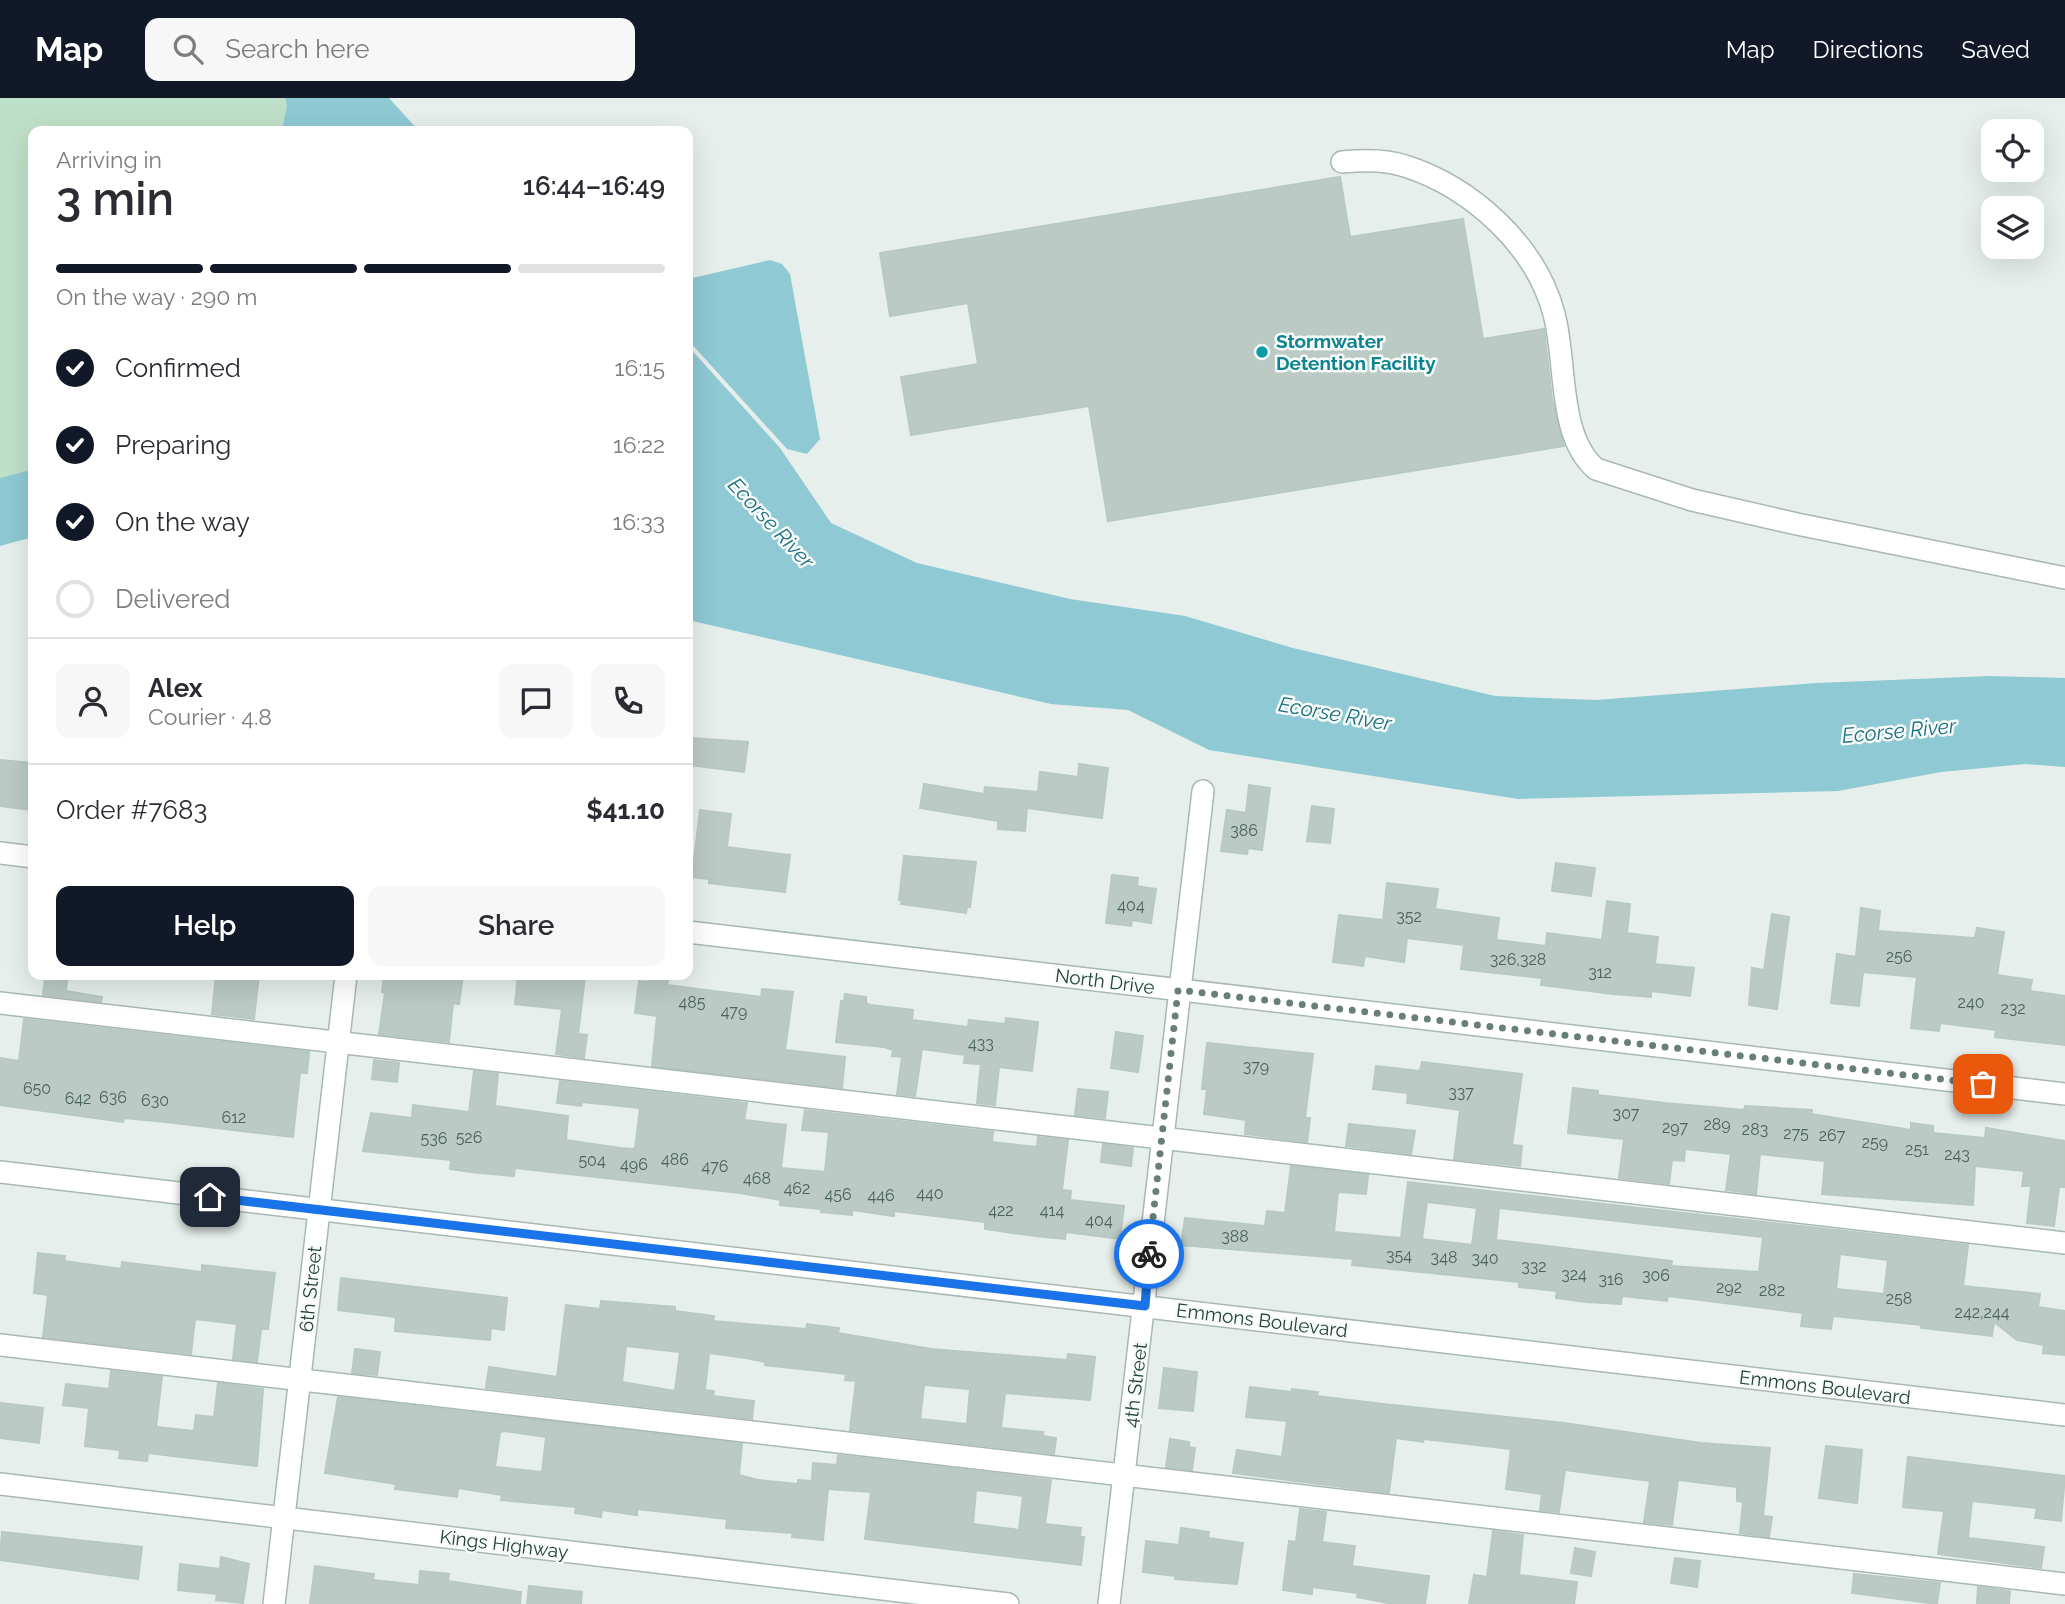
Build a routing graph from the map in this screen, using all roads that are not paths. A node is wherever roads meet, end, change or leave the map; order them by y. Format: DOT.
graph roads {
  1 [pos="1342,162"];
  2 [pos="2065,578"];
  3 [pos="1203,791"];
  4 [pos="0,853"];
  5 [pos="28,856"];
  6 [pos="693,933"];
  7 [pos="345,980"];
  8 [pos="1178,990"];
  9 [pos="0,1003"];
  10 [pos="338,1043"];
  11 [pos="2065,1094"];
  12 [pos="1163,1137"];
  13 [pos="0,1172"];
  14 [pos="318,1209"];
  15 [pos="2065,1243"];
  16 [pos="1145,1306"];
  17 [pos="0,1345"];
  18 [pos="300,1379"];
  19 [pos="2065,1415"];
  20 [pos="1124,1474"];
  21 [pos="0,1484"];
  22 [pos="284,1518"];
  23 [pos="2065,1584"];
  24 [pos="274,1604"];
  25 [pos="1009,1604"];
  26 [pos="1109,1604"];
  1 -- 2 [label="street"];
  3 -- 8 [label="street, 4th Street"];
  4 -- 5 [label="street"];
  6 -- 8 [label="street, North Drive"];
  7 -- 10 [label="street, 6th Street"];
  8 -- 11 [label="street, North Drive"];
  8 -- 12 [label="street, 4th Street"];
  9 -- 10 [label="street"];
  10 -- 12 [label="street"];
  10 -- 14 [label="street, 6th Street"];
  12 -- 15 [label="street"];
  12 -- 16 [label="street, 4th Street"];
  13 -- 14 [label="street, Emmons Boulevard"];
  14 -- 16 [label="street, Emmons Boulevard"];
  14 -- 18 [label="street, 6th Street"];
  16 -- 19 [label="street, Emmons Boulevard"];
  16 -- 20 [label="street, 4th Street"];
  17 -- 18 [label="street"];
  18 -- 20 [label="street"];
  18 -- 22 [label="street, 6th Street"];
  20 -- 23 [label="street"];
  20 -- 26 [label="street, 4th Street"];
  21 -- 22 [label="street, Kings Highway"];
  22 -- 24 [label="street, 6th Street"];
  22 -- 25 [label="street, Kings Highway"];
}
